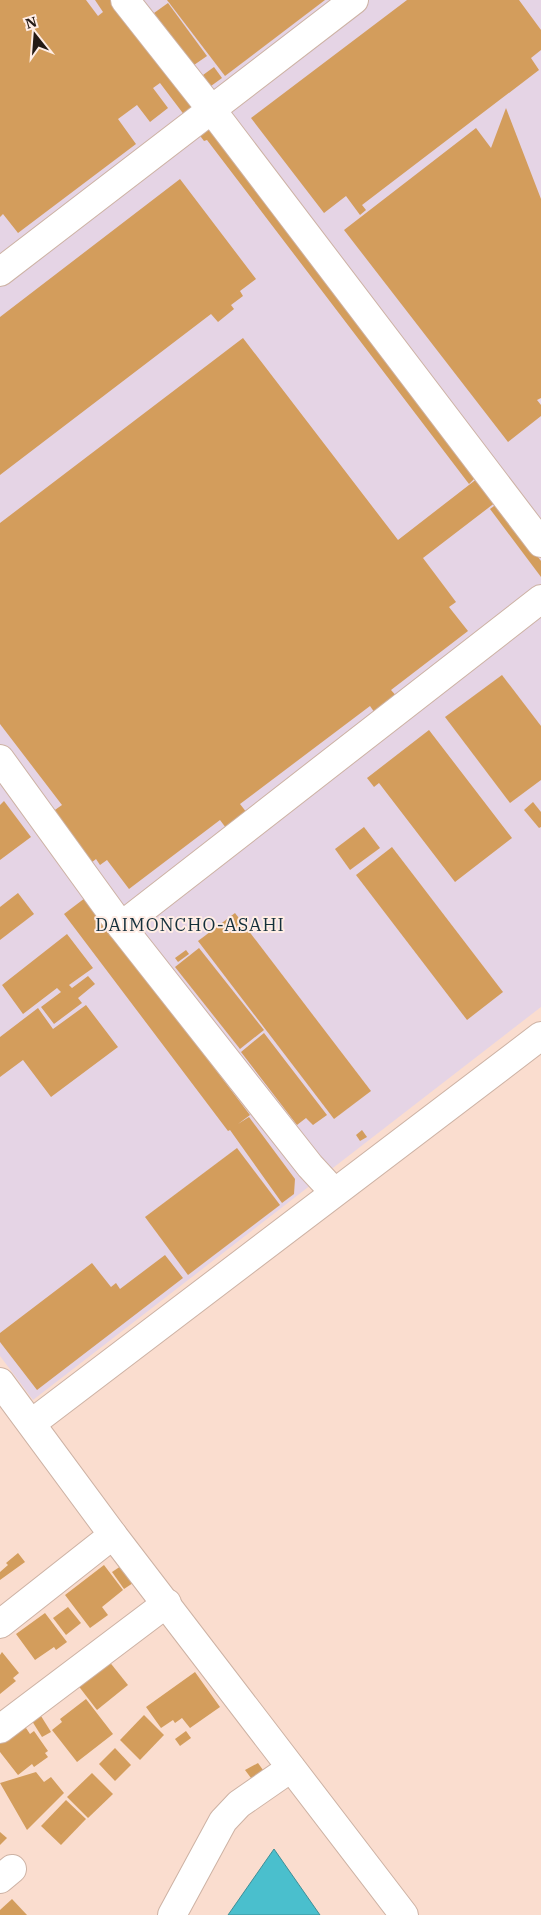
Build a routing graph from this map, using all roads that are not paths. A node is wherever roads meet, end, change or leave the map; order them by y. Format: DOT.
graph roads {
  1 [pos="125,0"];
  2 [pos="354,0"];
  3 [pos="211,109"];
  4 [pos="0,272"];
  5 [pos="541,543"];
  6 [pos="541,599"];
  7 [pos="0,760"];
  8 [pos="121,926"];
  9 [pos="541,1036"];
  10 [pos="334,1192"];
  11 [pos="0,1382"];
  12 [pos="32,1423"];
  13 [pos="113,1536"];
  14 [pos="167,1602"];
  15 [pos="0,1624"];
  16 [pos="0,1729"];
  17 [pos="291,1768"];
  18 [pos="172,1915"];
  19 [pos="404,1915"];
  1 -- 3 [label="street"];
  2 -- 3 [label="street"];
  3 -- 4 [label="street"];
  3 -- 5 [label="street"];
  6 -- 8 [label="street"];
  7 -- 8 [label="street"];
  8 -- 10 [label="street"];
  9 -- 10 [label="street"];
  10 -- 12 [label="street"];
  11 -- 12 [label="street"];
  12 -- 13 [label="street"];
  13 -- 14 [label="street"];
  13 -- 15 [label="street"];
  14 -- 16 [label="street"];
  14 -- 17 [label="street"];
  17 -- 18 [label="street"];
  17 -- 19 [label="street"];
}
